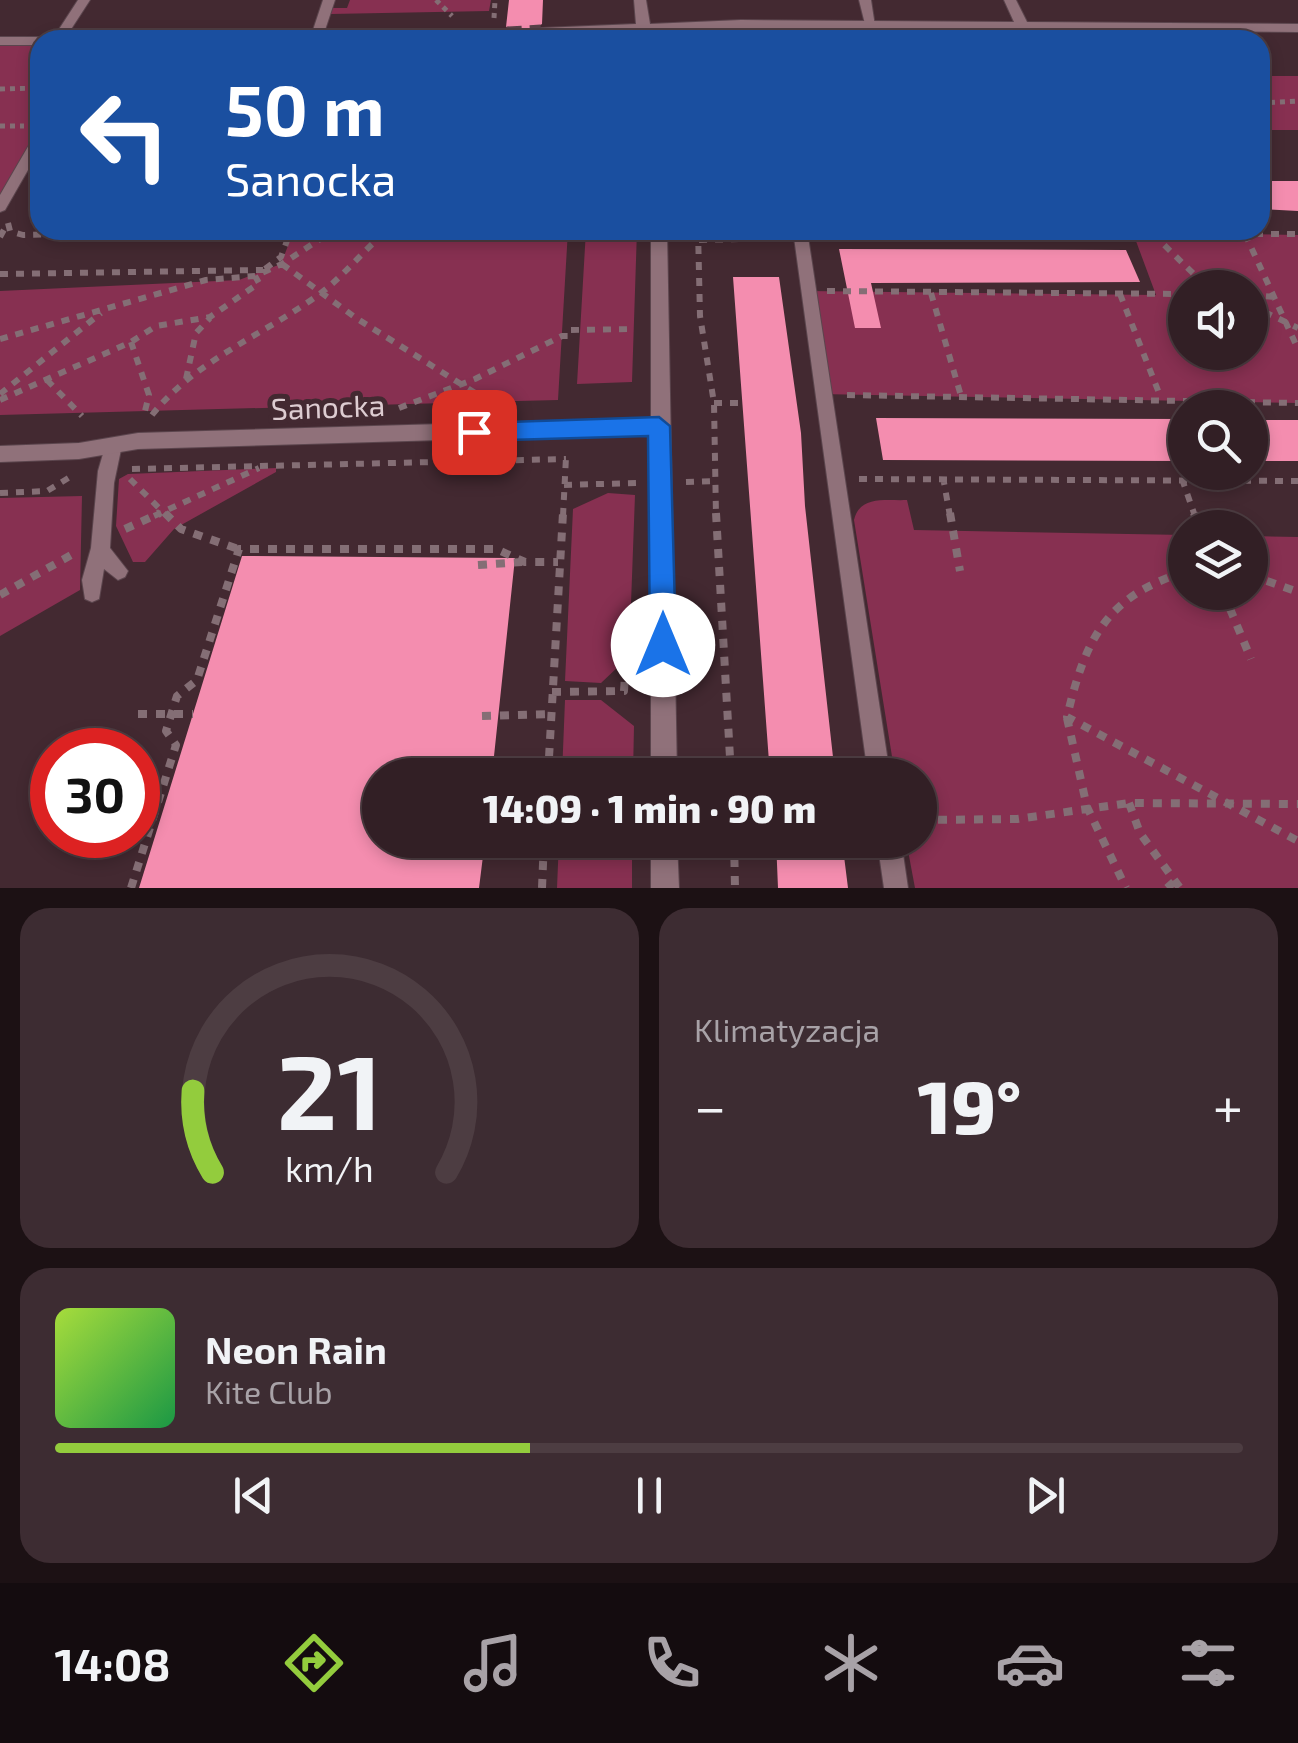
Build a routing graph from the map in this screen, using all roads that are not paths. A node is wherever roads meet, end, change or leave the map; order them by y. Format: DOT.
graph roads {
  1 [pos="84,0"];
  2 [pos="329,0"];
  3 [pos="640,0"];
  4 [pos="865,0"];
  5 [pos="1010,0"];
  6 [pos="872,24"];
  7 [pos="1023,28"];
  8 [pos="1298,28"];
  9 [pos="64,30"];
  10 [pos="319,30"];
  11 [pos="644,30"];
  12 [pos="720,30"];
  13 [pos="0,41"];
  14 [pos="30,41"];
  15 [pos="30,159"];
  16 [pos="5,210"];
  17 [pos="659,240"];
  18 [pos="802,240"];
  19 [pos="659,426"];
  20 [pos="113,445"];
  21 [pos="0,454"];
  22 [pos="90,551"];
  23 [pos="118,571"];
  24 [pos="92,594"];
  25 [pos="664,758"];
  26 [pos="877,758"];
  27 [pos="664,858"];
  28 [pos="892,858"];
  29 [pos="664,888"];
  30 [pos="896,888"];
  1 -- 9 [label="lane"];
  2 -- 10 [label="lane"];
  3 -- 11 [label="street"];
  4 -- 6 [label="lane"];
  5 -- 7 [label="street"];
  6 -- 7 [label="street"];
  6 -- 12 [label="street"];
  7 -- 8 [label="street"];
  13 -- 14 [label="street"];
  15 -- 16 [label="lane"];
  17 -- 19 [label="street"];
  18 -- 26 [label="lane"];
  19 -- 20 [label="street, Sanocka"];
  19 -- 25 [label="street"];
  20 -- 21 [label="street, Sanocka"];
  20 -- 22 [label="lane"];
  22 -- 23 [label="lane"];
  22 -- 24 [label="lane"];
  27 -- 29 [label="street"];
  28 -- 30 [label="lane"];
}
